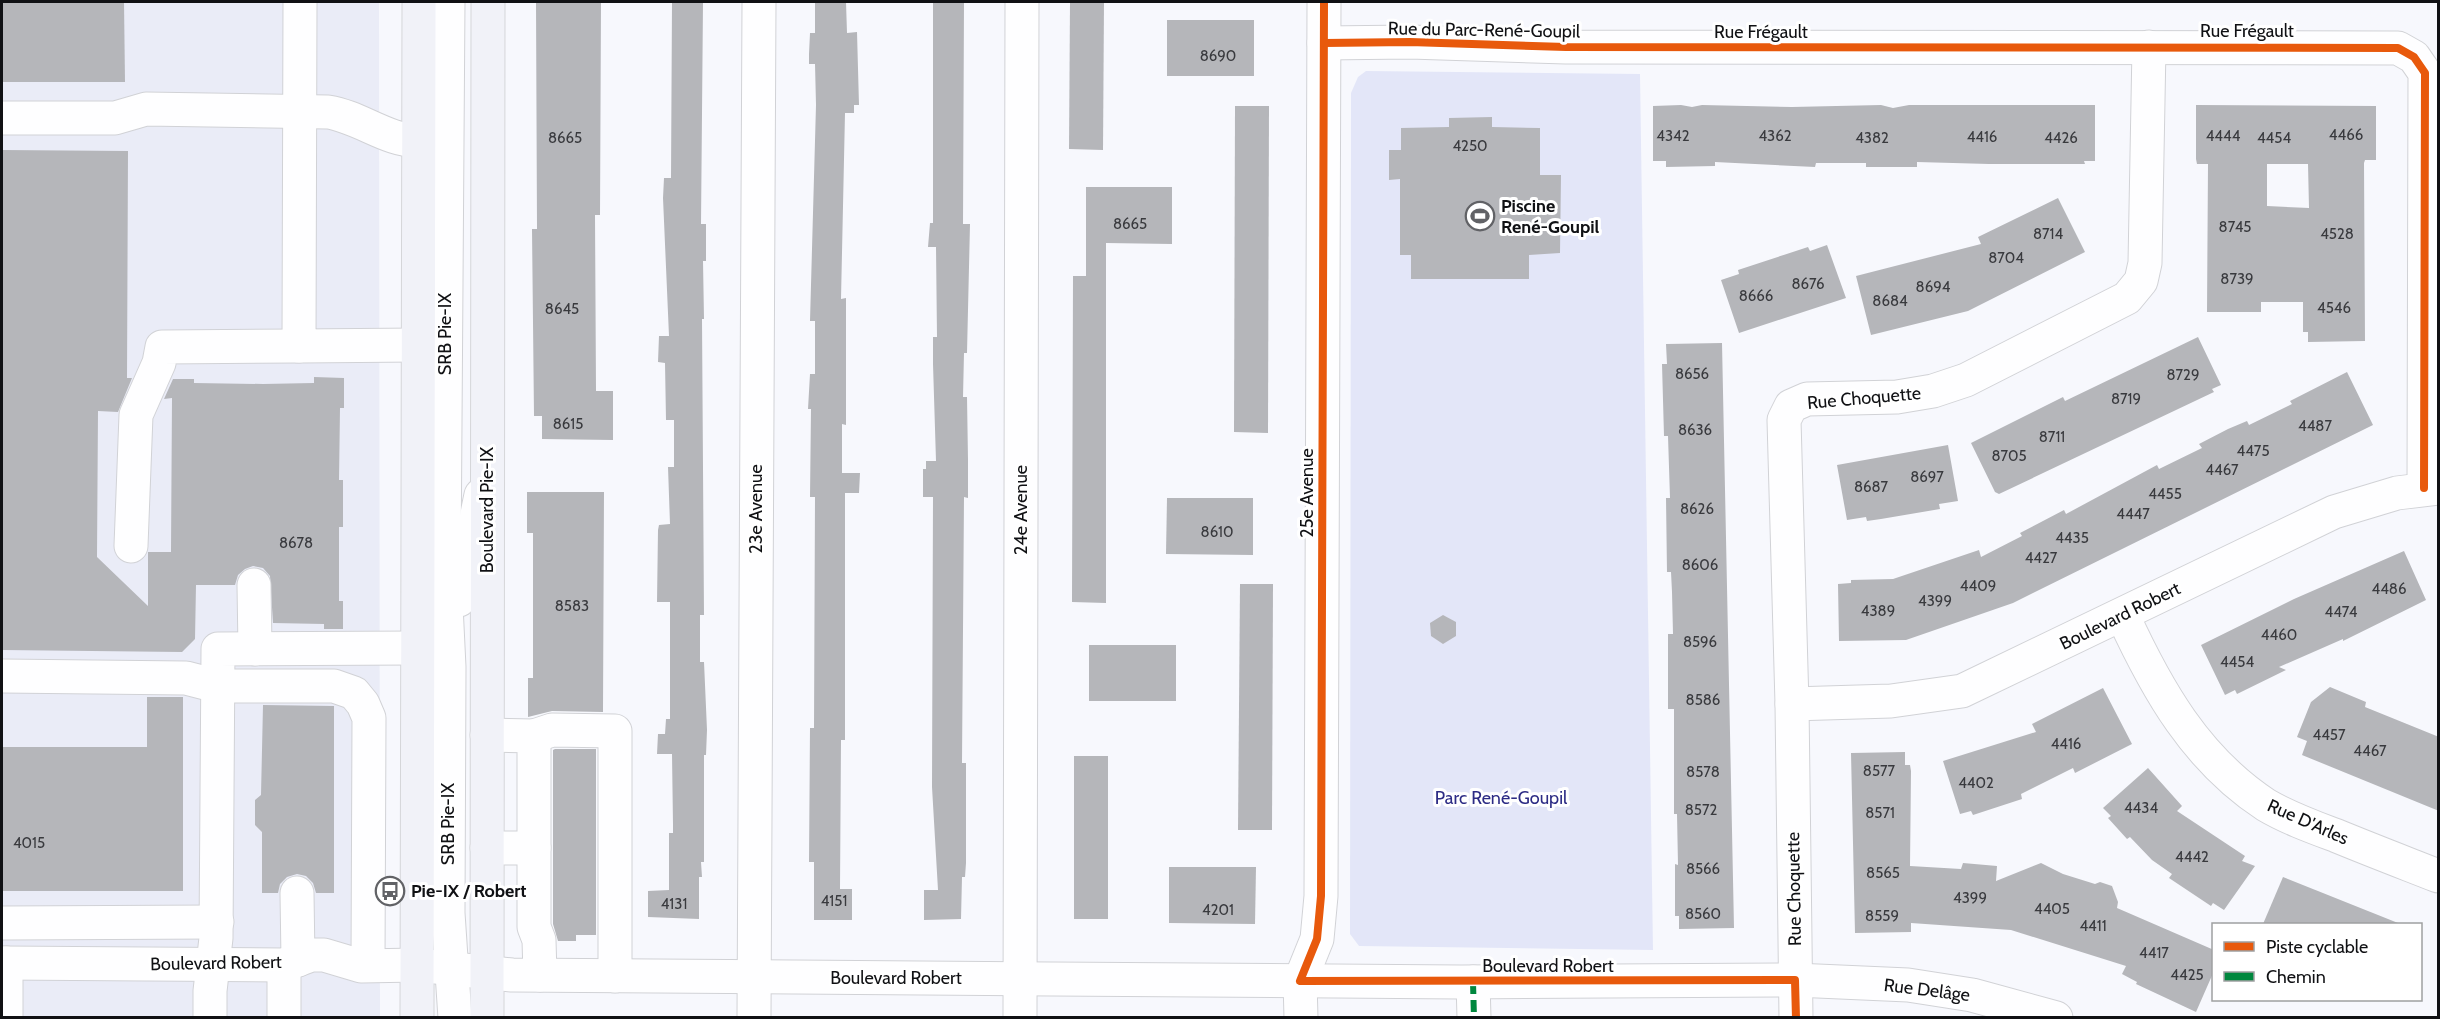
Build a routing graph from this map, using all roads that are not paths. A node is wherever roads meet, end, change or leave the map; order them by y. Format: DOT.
graph roads {
  1 [pos="300,2"];
  2 [pos="419,2"];
  3 [pos="448,2"];
  4 [pos="488,2"];
  5 [pos="759,2"];
  6 [pos="1022,2"];
  7 [pos="1324,2"];
  8 [pos="1324,43"];
  9 [pos="1645,47"];
  10 [pos="2149,47"];
  11 [pos="298,112"];
  12 [pos="2,118"];
  13 [pos="419,141"];
  14 [pos="418,345"];
  15 [pos="299,346"];
  16 [pos="488,466"];
  17 [pos="2432,488"];
  18 [pos="131,546"];
  19 [pos="255,585"];
  20 [pos="2123,616"];
  21 [pos="417,648"];
  22 [pos="255,649"];
  23 [pos="449,667"];
  24 [pos="2,676"];
  25 [pos="217,686"];
  26 [pos="1792,704"];
  27 [pos="487,735"];
  28 [pos="534,736"];
  29 [pos="487,848"];
  30 [pos="534,848"];
  31 [pos="2439,876"];
  32 [pos="297,893"];
  33 [pos="217,922"];
  34 [pos="2,923"];
  35 [pos="4,963"];
  36 [pos="291,963"];
  37 [pos="213,964"];
  38 [pos="368,965"];
  39 [pos="417,965"];
  40 [pos="452,970"];
  41 [pos="486,974"];
  42 [pos="540,975"];
  43 [pos="615,976"];
  44 [pos="754,978"];
  45 [pos="1020,978"];
  46 [pos="1795,980"];
  47 [pos="1300,981"];
  48 [pos="1473,982"];
  49 [pos="6,1017"];
  50 [pos="210,1017"];
  51 [pos="284,1017"];
  52 [pos="417,1017"];
  53 [pos="455,1017"];
  54 [pos="487,1017"];
  55 [pos="754,1017"];
  56 [pos="1020,1017"];
  57 [pos="1300,1017"];
  58 [pos="1474,1017"];
  59 [pos="1796,1017"];
  60 [pos="2056,1017"];
  1 -- 11 [label="street"];
  2 -- 13 [label="main road"];
  3 -- 23 [label="street, SRB Pie-IX"];
  4 -- 16 [label="main road, Boulevard Pie-IX"];
  5 -- 44 [label="street, 23e Avenue"];
  6 -- 45 [label="street, 24e Avenue"];
  7 -- 8 [label="street, 25e Avenue"];
  8 -- 9 [label="street, Rue du Parc-René-Goupil"];
  8 -- 47 [label="street, 25e Avenue"];
  9 -- 10 [label="street, Rue Frégault"];
  10 -- 17 [label="street, Rue Frégault"];
  10 -- 26 [label="street, Rue Choquette"];
  11 -- 12 [label="street"];
  11 -- 13 [label="street"];
  11 -- 15 [label="street"];
  13 -- 14 [label="main road"];
  14 -- 15 [label="street"];
  14 -- 21 [label="main road"];
  15 -- 18 [label="street"];
  16 -- 23 [label="street, SRB Pie-IX"];
  16 -- 27 [label="main road, Boulevard Pie-IX"];
  17 -- 20 [label="street, Boulevard Robert"];
  19 -- 22 [label="street"];
  20 -- 26 [label="street, Boulevard Robert"];
  20 -- 31 [label="street, Rue D'Arles"];
  21 -- 22 [label="street"];
  21 -- 39 [label="main road"];
  22 -- 25 [label="street"];
  23 -- 40 [label="street, SRB Pie-IX"];
  24 -- 25 [label="street"];
  25 -- 33 [label="street"];
  25 -- 38 [label="street"];
  26 -- 46 [label="street, Rue Choquette"];
  27 -- 28 [label="street"];
  27 -- 29 [label="main road, Boulevard Pie-IX"];
  28 -- 30 [label="street"];
  28 -- 43 [label="street"];
  29 -- 30 [label="street"];
  29 -- 41 [label="main road, Boulevard Pie-IX"];
  30 -- 42 [label="street"];
  32 -- 36 [label="street"];
  33 -- 34 [label="street"];
  33 -- 37 [label="street"];
  35 -- 37 [label="street, Boulevard Robert"];
  35 -- 49 [label="street"];
  36 -- 37 [label="street, Boulevard Robert"];
  36 -- 38 [label="street, Boulevard Robert"];
  36 -- 51 [label="street"];
  37 -- 50 [label="street"];
  38 -- 39 [label="street, Boulevard Robert"];
  39 -- 40 [label="street, Boulevard Robert"];
  39 -- 52 [label="main road"];
  40 -- 41 [label="street, Boulevard Robert"];
  40 -- 53 [label="street, SRB Pie-IX"];
  41 -- 42 [label="street, Boulevard Robert"];
  41 -- 54 [label="main road, Boulevard Pie-IX"];
  42 -- 43 [label="street, Boulevard Robert"];
  43 -- 44 [label="street, Boulevard Robert"];
  44 -- 45 [label="street, Boulevard Robert"];
  44 -- 55 [label="street, 23e Avenue"];
  45 -- 47 [label="street, Boulevard Robert"];
  45 -- 56 [label="street, 24e Avenue"];
  46 -- 48 [label="street, Boulevard Robert"];
  46 -- 59 [label="street, Rue Choquette"];
  46 -- 60 [label="street, Rue Delâge"];
  47 -- 48 [label="street, Boulevard Robert"];
  47 -- 57 [label="street, 25e Avenue"];
  48 -- 58 [label="street"];
}
